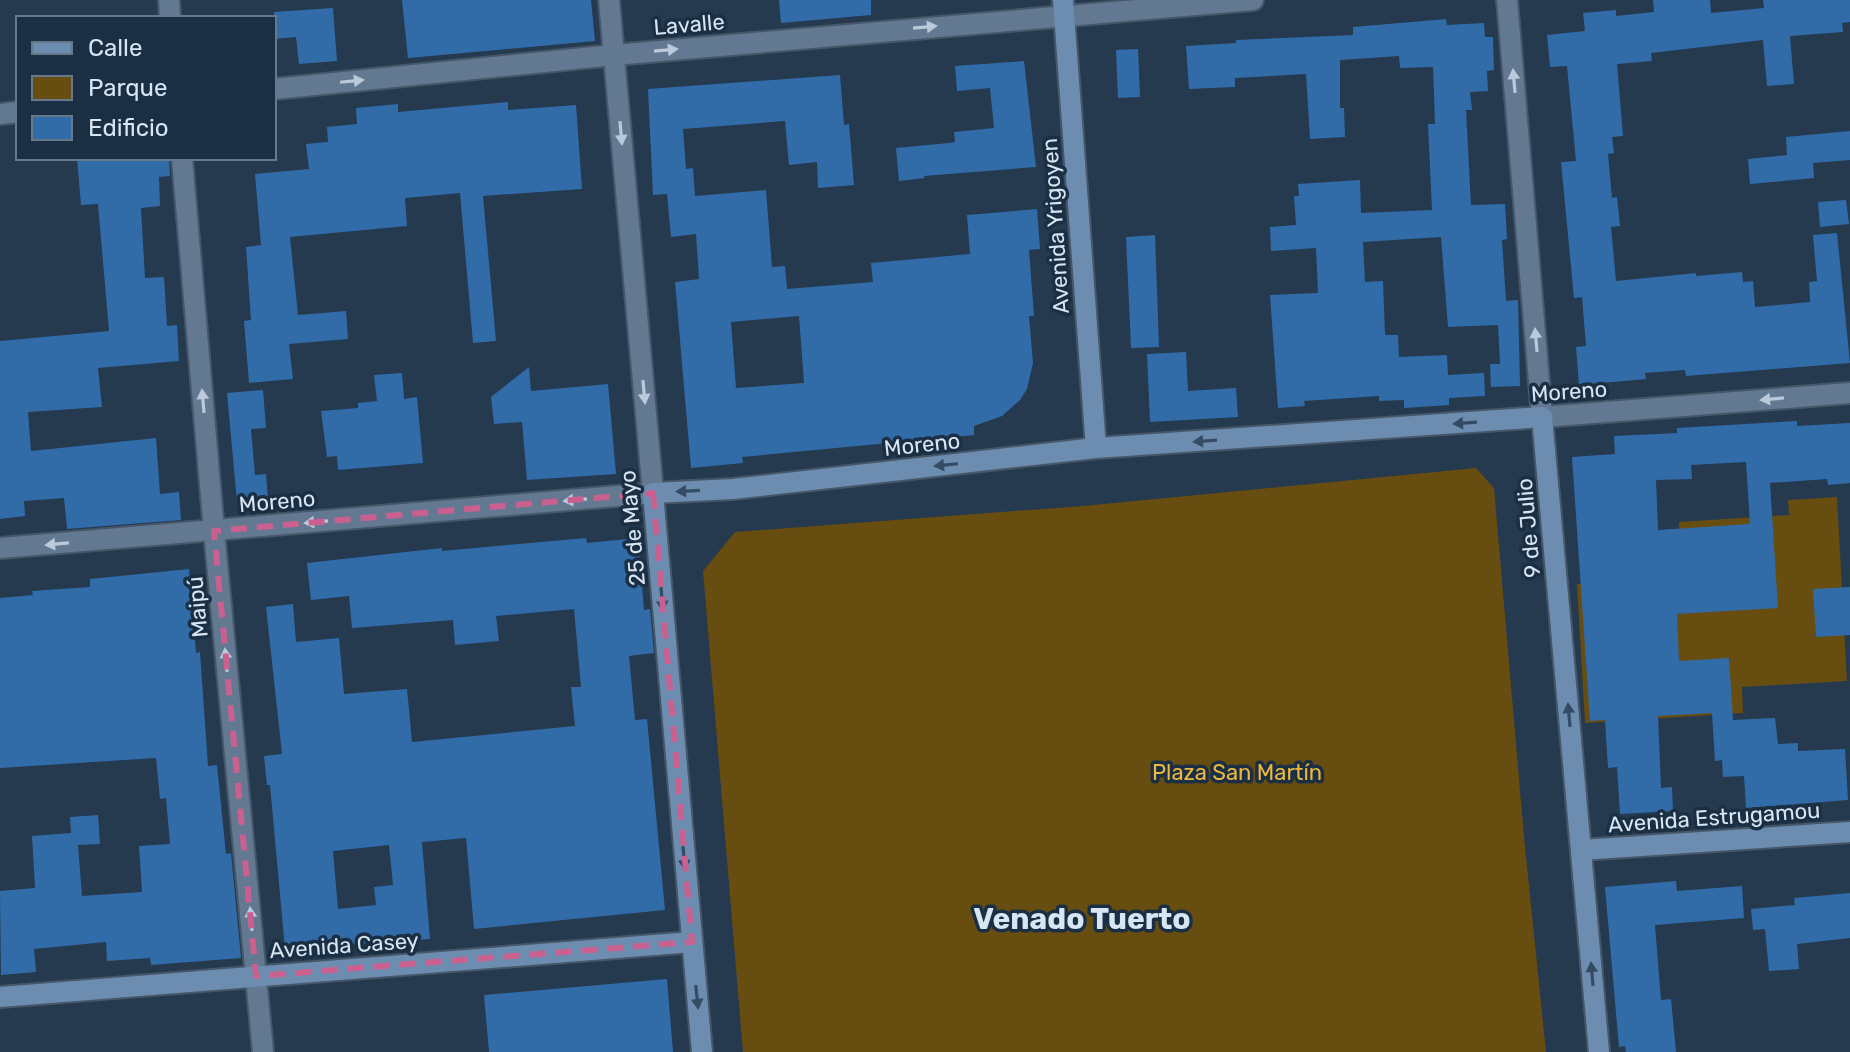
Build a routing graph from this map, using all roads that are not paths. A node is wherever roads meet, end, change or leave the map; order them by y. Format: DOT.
graph roads {
  1 [pos="609,0"];
  2 [pos="1253,0"];
  3 [pos="1507,0"];
  4 [pos="1063,7"];
  5 [pos="614,55"];
  6 [pos="276,89"];
  7 [pos="182,160"];
  8 [pos="1850,393"];
  9 [pos="1542,417"];
  10 [pos="1096,448"];
  11 [pos="653,493"];
  12 [pos="214,531"];
  13 [pos="0,548"];
  14 [pos="1850,832"];
  15 [pos="1581,850"];
  16 [pos="692,942"];
  17 [pos="256,976"];
  18 [pos="0,997"];
  19 [pos="263,1052"];
  20 [pos="702,1052"];
  21 [pos="1599,1052"];
  1 -- 5 [label="street, 25 de Mayo"];
  2 -- 4 [label="street, Lavalle"];
  9 -- 3 [label="street, 9 de Julio, one-way"];
  5 -- 4 [label="street, Lavalle, one-way"];
  4 -- 10 [label="main road, Avenida Yrigoyen"];
  6 -- 5 [label="street, Lavalle, one-way"];
  5 -- 11 [label="street, 25 de Mayo, one-way"];
  12 -- 7 [label="street, Maipú, one-way"];
  8 -- 9 [label="street, Moreno, one-way"];
  9 -- 10 [label="main road, Moreno, one-way"];
  15 -- 9 [label="main road, 9 de Julio, one-way"];
  10 -- 11 [label="main road, Moreno, one-way"];
  11 -- 12 [label="street, Moreno, one-way"];
  11 -- 16 [label="main road, 25 de Mayo, one-way"];
  12 -- 13 [label="street, Moreno, one-way"];
  17 -- 12 [label="street, Maipú, one-way"];
  14 -- 15 [label="main road, Avenida Estrugamou"];
  21 -- 15 [label="main road, 9 de Julio, one-way"];
  16 -- 17 [label="main road, Avenida Casey"];
  16 -- 20 [label="main road, 25 de Mayo, one-way"];
  17 -- 18 [label="main road, Avenida Casey"];
  17 -- 19 [label="street, Maipú"];
}
